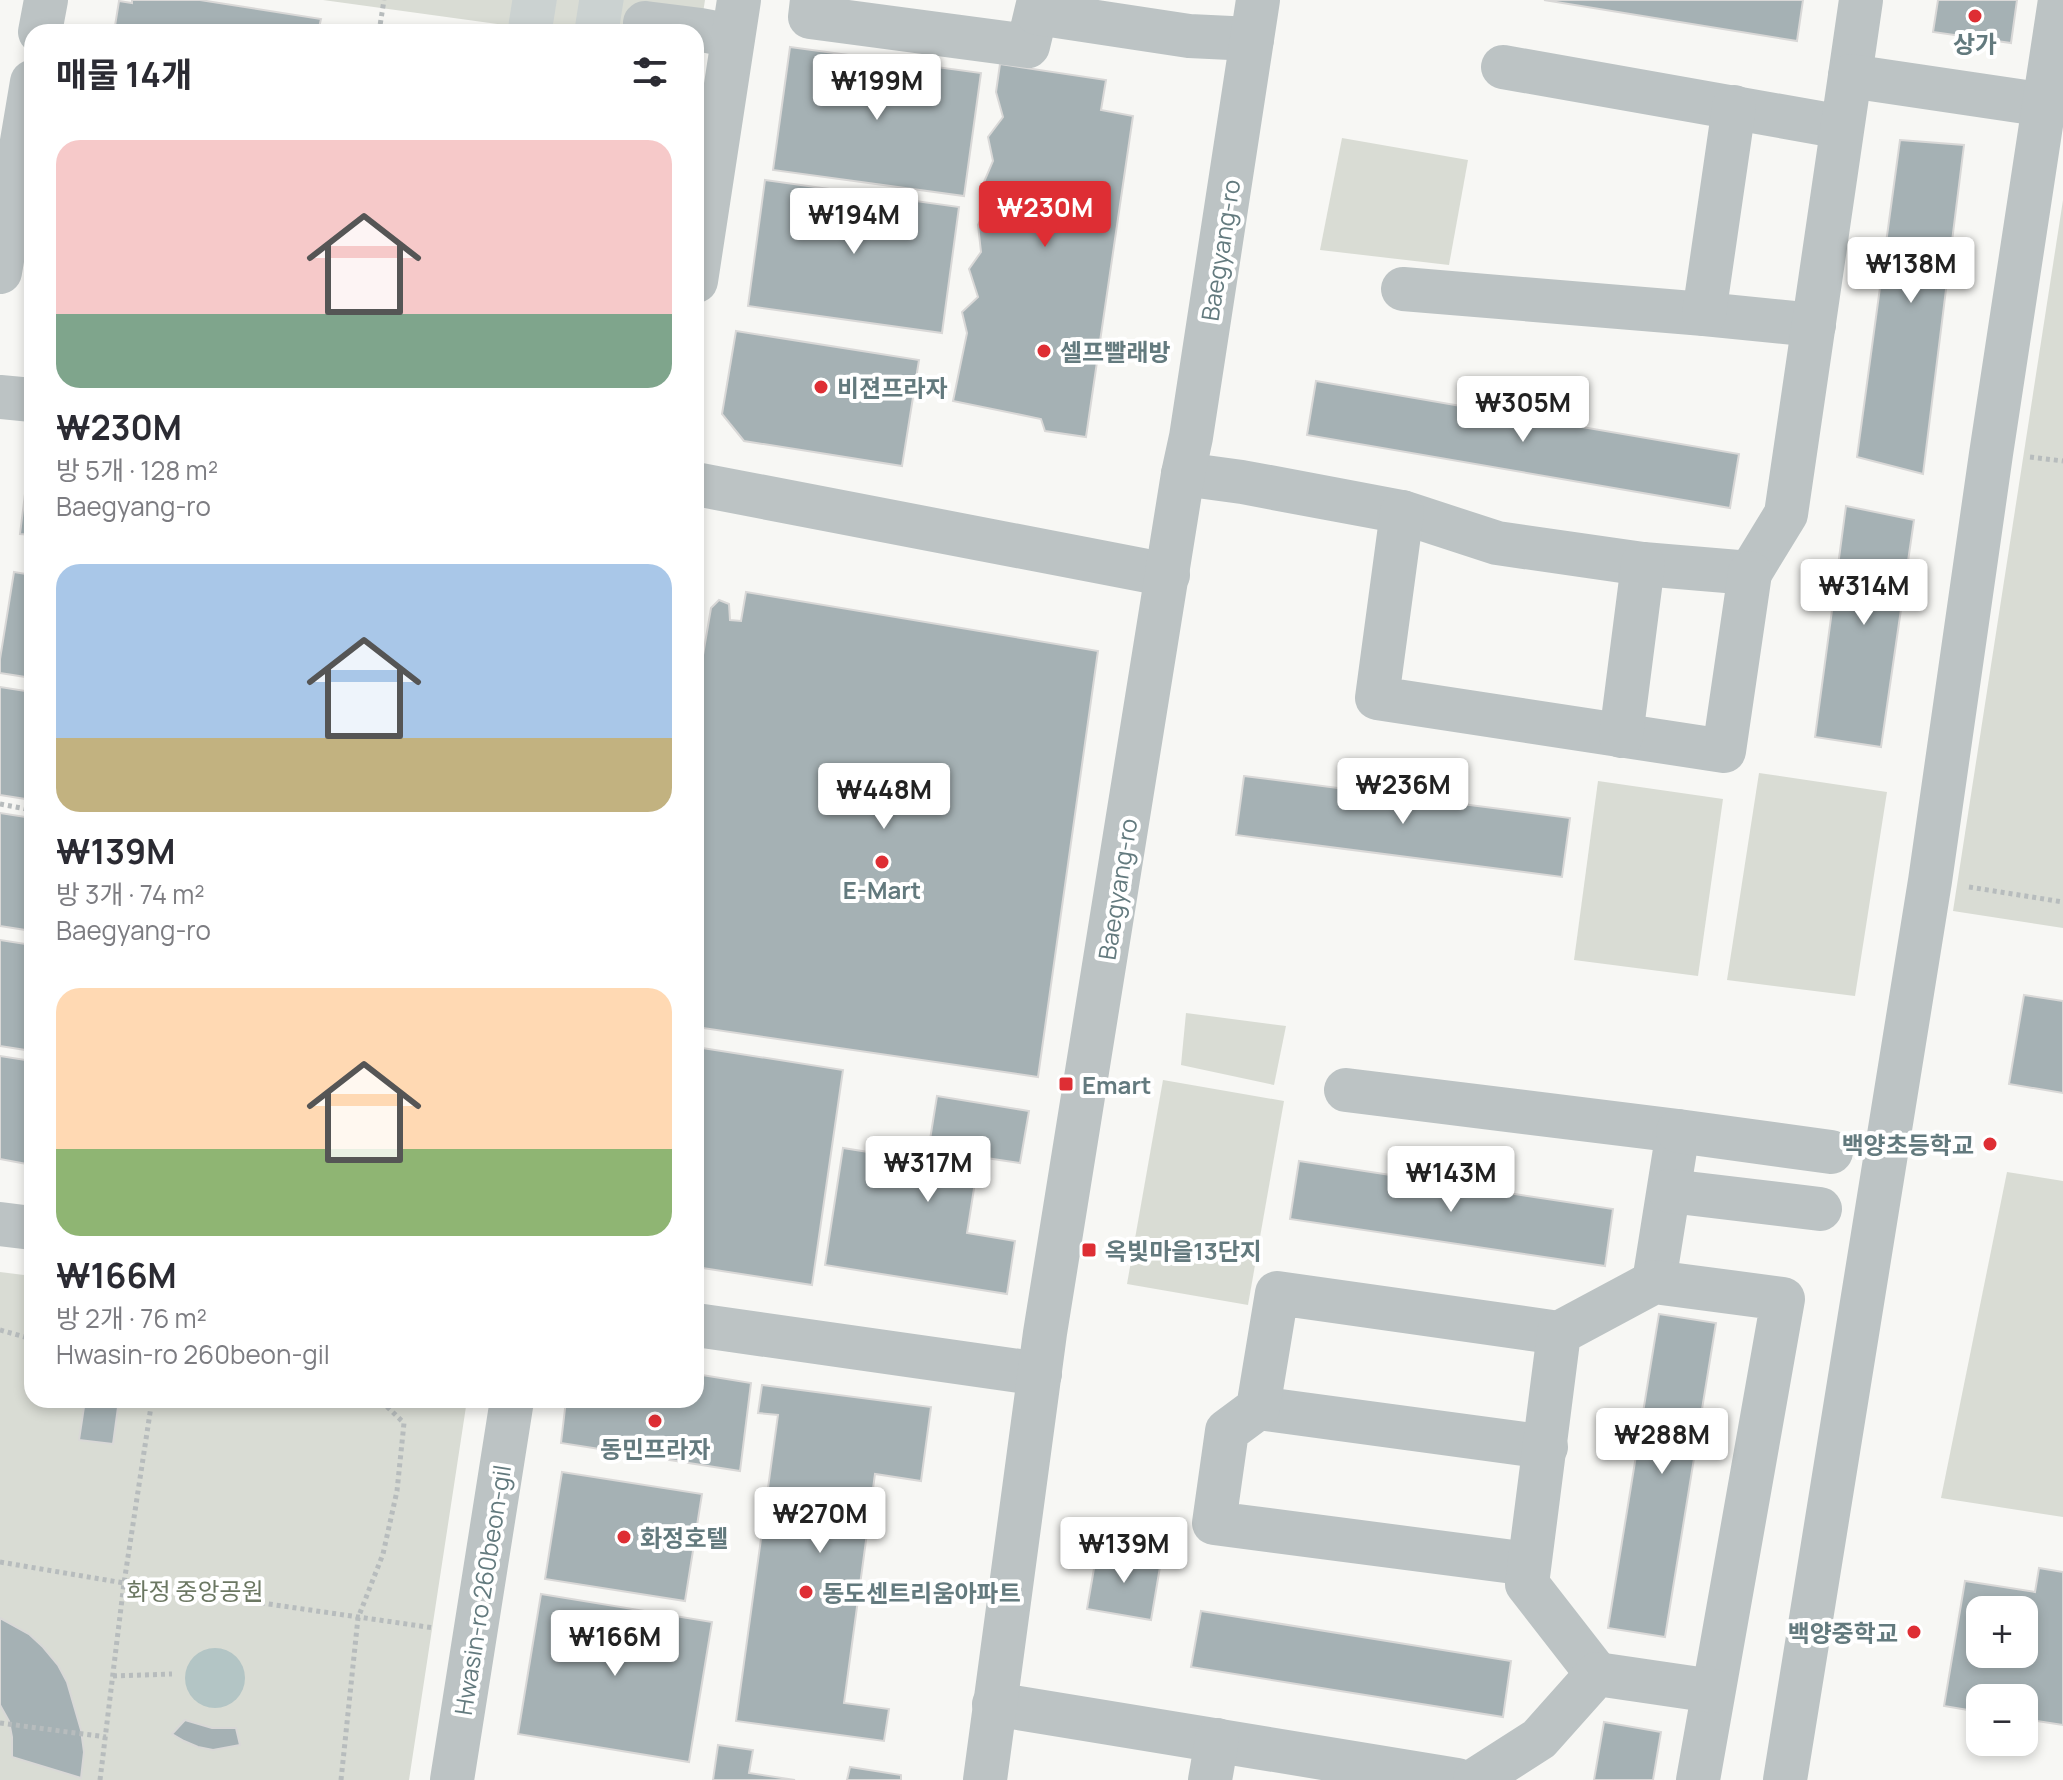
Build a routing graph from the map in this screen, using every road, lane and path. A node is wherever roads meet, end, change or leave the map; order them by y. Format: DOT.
graph roads {
  1 [pos="46,0"];
  2 [pos="384,0"];
  3 [pos="812,0"];
  4 [pos="1861,0"];
  5 [pos="2060,0"];
  6 [pos="1038,6"];
  7 [pos="736,18"];
  8 [pos="1255,19"];
  9 [pos="645,23"];
  10 [pos="42,24"];
  11 [pos="380,24"];
  12 [pos="653,24"];
  13 [pos="704,29"];
  14 [pos="1503,67"];
  15 [pos="1850,76"];
  16 [pos="2045,105"];
  17 [pos="1734,107"];
  18 [pos="1842,127"];
  19 [pos="24,130"];
  20 [pos="704,228"];
  21 [pos="0,272"];
  22 [pos="1403,289"];
  23 [pos="1704,314"];
  24 [pos="1814,325"];
  25 [pos="0,397"];
  26 [pos="24,399"];
  27 [pos="2023,456"];
  28 [pos="2063,461"];
  29 [pos="1183,474"];
  30 [pos="704,486"];
  31 [pos="1402,512"];
  32 [pos="1643,564"];
  33 [pos="1750,573"];
  34 [pos="1168,575"];
  35 [pos="1621,736"];
  36 [pos="0,804"];
  37 [pos="24,808"];
  38 [pos="1957,885"];
  39 [pos="2063,902"];
  40 [pos="1346,1090"];
  41 [pos="1678,1131"];
  42 [pos="1831,1152"];
  43 [pos="1670,1191"];
  44 [pos="1820,1209"];
  45 [pos="0,1224"];
  46 [pos="24,1227"];
  47 [pos="1654,1282"];
  48 [pos="704,1326"];
  49 [pos="0,1330"];
  50 [pos="1559,1333"];
  51 [pos="24,1337"];
  52 [pos="1040,1374"];
  53 [pos="151,1408"];
  54 [pos="388,1408"];
  55 [pos="511,1408"];
  56 [pos="1258,1408"];
  57 [pos="1546,1447"];
  58 [pos="0,1562"];
  59 [pos="1529,1564"];
  60 [pos="124,1583"];
  61 [pos="358,1618"];
  62 [pos="445,1630"];
  63 [pos="172,1674"];
  64 [pos="1597,1674"];
  65 [pos="113,1676"];
  66 [pos="1713,1691"];
  67 [pos="994,1704"];
  68 [pos="0,1723"];
  69 [pos="106,1737"];
  70 [pos="1214,1760"];
  71 [pos="1353,1771"];
  72 [pos="100,1780"];
  73 [pos="341,1780"];
  74 [pos="452,1780"];
  75 [pos="985,1780"];
  76 [pos="1457,1780"];
  77 [pos="1475,1780"];
  78 [pos="1698,1780"];
  79 [pos="1785,1780"];
  1 -- 10 [label="street"];
  2 -- 11 [label="path"];
  3 -- 6 [label="street"];
  4 -- 15 [label="street"];
  5 -- 16 [label="street"];
  6 -- 8 [label="street"];
  7 -- 13 [label="street"];
  7 -- 20 [label="street"];
  8 -- 29 [label="street, Baegyang-ro"];
  9 -- 12 [label="street"];
  14 -- 17 [label="street"];
  15 -- 16 [label="street"];
  15 -- 18 [label="street"];
  16 -- 79 [label="street"];
  17 -- 18 [label="street"];
  17 -- 23 [label="street"];
  18 -- 24 [label="street"];
  19 -- 21 [label="street"];
  22 -- 23 [label="street"];
  23 -- 24 [label="street"];
  24 -- 33 [label="street"];
  25 -- 26 [label="street"];
  27 -- 28 [label="path"];
  29 -- 31 [label="street"];
  29 -- 34 [label="street, Baegyang-ro"];
  30 -- 34 [label="street"];
  31 -- 32 [label="street"];
  31 -- 35 [label="street"];
  32 -- 33 [label="street"];
  32 -- 35 [label="street"];
  33 -- 35 [label="street"];
  34 -- 52 [label="street, Baegyang-ro"];
  36 -- 37 [label="path"];
  38 -- 39 [label="path"];
  40 -- 41 [label="street"];
  41 -- 42 [label="street"];
  41 -- 43 [label="street"];
  43 -- 44 [label="street"];
  43 -- 47 [label="street"];
  45 -- 46 [label="street"];
  47 -- 50 [label="street"];
  47 -- 66 [label="street"];
  48 -- 52 [label="street"];
  49 -- 51 [label="path"];
  50 -- 56 [label="street"];
  50 -- 57 [label="street"];
  52 -- 67 [label="street, Baegyang-ro"];
  53 -- 60 [label="path"];
  54 -- 61 [label="path"];
  55 -- 74 [label="street, Hwasin-ro 260beon-gil"];
  56 -- 57 [label="street"];
  56 -- 59 [label="street"];
  57 -- 59 [label="street"];
  58 -- 60 [label="path"];
  59 -- 64 [label="street"];
  60 -- 61 [label="path"];
  60 -- 65 [label="path"];
  61 -- 62 [label="path"];
  61 -- 73 [label="path"];
  63 -- 65 [label="path"];
  64 -- 66 [label="street"];
  64 -- 77 [label="street"];
  65 -- 69 [label="path"];
  66 -- 78 [label="street"];
  67 -- 70 [label="street"];
  67 -- 75 [label="street, Baegyang-ro"];
  68 -- 69 [label="path"];
  69 -- 72 [label="path"];
  70 -- 71 [label="street"];
  71 -- 76 [label="street"];
}
